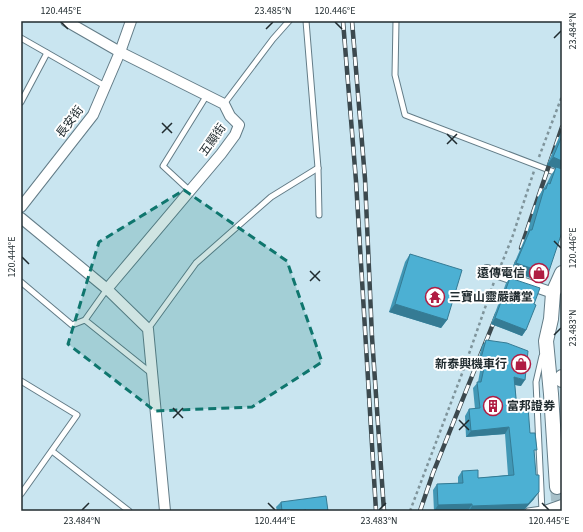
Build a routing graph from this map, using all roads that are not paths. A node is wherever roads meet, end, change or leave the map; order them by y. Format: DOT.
graph roads {
  1 [pos="66,21"];
  2 [pos="131,21"];
  3 [pos="289,21"];
  4 [pos="306,21"];
  5 [pos="396,21"];
  6 [pos="21,38"];
  7 [pos="120,52"];
  8 [pos="47,53"];
  9 [pos="105,86"];
  10 [pos="208,96"];
  11 [pos="21,102"];
  12 [pos="224,104"];
  13 [pos="318,168"];
  14 [pos="562,175"];
  15 [pos="190,191"];
  16 [pos="21,207"];
  17 [pos="319,215"];
  18 [pos="21,218"];
  19 [pos="487,270"];
  20 [pos="562,273"];
  21 [pos="21,282"];
  22 [pos="107,289"];
  23 [pos="558,295"];
  24 [pos="85,320"];
  25 [pos="148,329"];
  26 [pos="546,341"];
  27 [pos="152,374"];
  28 [pos="562,377"];
  29 [pos="562,380"];
  30 [pos="21,381"];
  31 [pos="52,450"];
  32 [pos="557,487"];
  33 [pos="21,494"];
  34 [pos="562,505"];
  35 [pos="543,510"];
  36 [pos="129,511"];
  37 [pos="165,511"];
  38 [pos="528,511"];
  1 -- 7 [label="street"];
  2 -- 7 [label="street, 長安街"];
  3 -- 12 [label="lane"];
  4 -- 13 [label="lane"];
  5 -- 14 [label="lane"];
  6 -- 8 [label="lane"];
  7 -- 9 [label="street, 長安街"];
  7 -- 10 [label="street"];
  8 -- 9 [label="lane"];
  8 -- 11 [label="lane"];
  9 -- 16 [label="street, 長安街"];
  10 -- 12 [label="street"];
  10 -- 15 [label="lane"];
  12 -- 15 [label="street, 五顯街"];
  13 -- 17 [label="lane"];
  13 -- 25 [label="lane"];
  15 -- 22 [label="street, 五顯街"];
  18 -- 22 [label="street"];
  19 -- 23 [label="street"];
  20 -- 23 [label="main road"];
  21 -- 24 [label="lane"];
  22 -- 24 [label="lane"];
  22 -- 25 [label="street"];
  23 -- 26 [label="main road"];
  24 -- 27 [label="lane"];
  25 -- 27 [label="street"];
  26 -- 32 [label="main road"];
  26 -- 35 [label="lane"];
  27 -- 37 [label="street"];
  28 -- 29 [label="main road"];
  30 -- 31 [label="lane"];
  31 -- 33 [label="lane"];
  31 -- 36 [label="lane"];
  34 -- 35 [label="street, bridge"];
  35 -- 38 [label="lane"];
}
